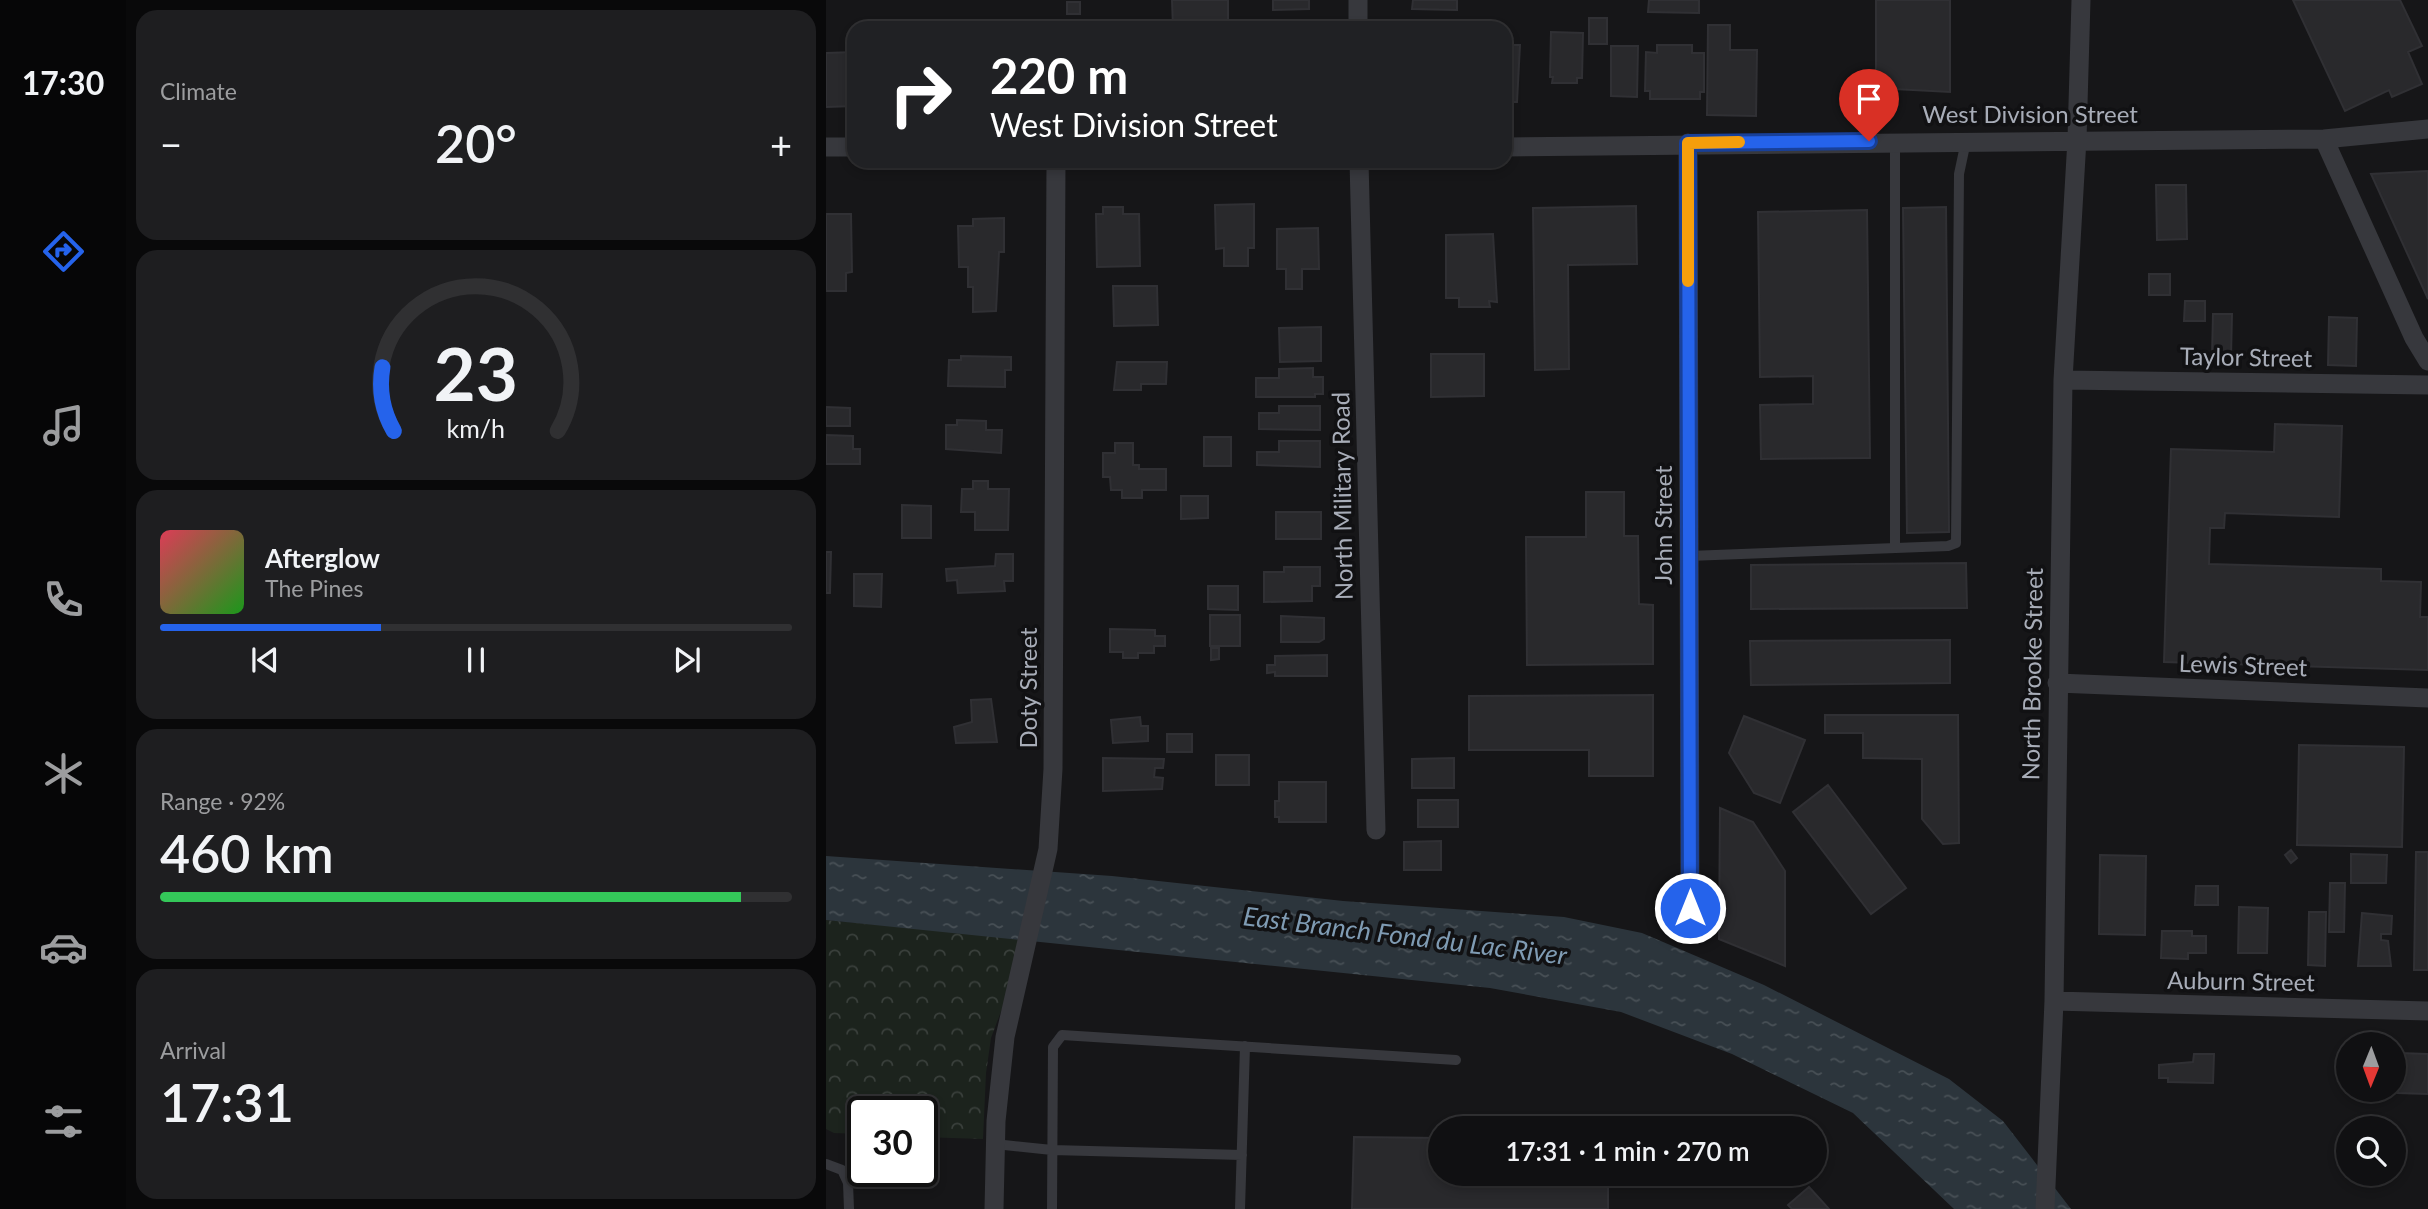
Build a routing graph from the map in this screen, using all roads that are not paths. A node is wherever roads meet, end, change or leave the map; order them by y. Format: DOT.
graph roads {
  1 [pos="1358,0"];
  2 [pos="2081,0"];
  3 [pos="1358,21"];
  4 [pos="2428,128"];
  5 [pos="2077,139"];
  6 [pos="2324,139"];
  7 [pos="1966,140"];
  8 [pos="1895,141"];
  9 [pos="1688,143"];
  10 [pos="826,147"];
  11 [pos="847,147"];
  12 [pos="1512,147"];
  13 [pos="1056,168"];
  14 [pos="1359,168"];
  15 [pos="2428,361"];
  16 [pos="2063,380"];
  17 [pos="2428,385"];
  18 [pos="1895,548"];
  19 [pos="1689,556"];
  20 [pos="2057,683"];
  21 [pos="2428,698"];
  22 [pos="1376,830"];
  23 [pos="1690,908"];
  24 [pos="2054,1001"];
  25 [pos="2428,1011"];
  26 [pos="1245,1046"];
  27 [pos="1456,1059"];
  28 [pos="995,1144"];
  29 [pos="1052,1150"];
  30 [pos="1242,1155"];
  31 [pos="826,1164"];
  32 [pos="849,1209"];
  33 [pos="994,1209"];
  34 [pos="1052,1209"];
  35 [pos="1240,1209"];
  36 [pos="2045,1209"];
  1 -- 3 [label="street"];
  2 -- 5 [label="street, North Brooke Street"];
  4 -- 6 [label="street, West Division Street"];
  5 -- 6 [label="street, West Division Street"];
  5 -- 7 [label="street, West Division Street"];
  5 -- 16 [label="street, North Brooke Street"];
  6 -- 15 [label="street"];
  7 -- 8 [label="street, West Division Street"];
  7 -- 18 [label="lane"];
  8 -- 9 [label="street, West Division Street"];
  8 -- 18 [label="lane"];
  9 -- 12 [label="street, West Division Street"];
  9 -- 19 [label="street, John Street"];
  10 -- 11 [label="street"];
  13 -- 28 [label="street, Doty Street"];
  14 -- 22 [label="street, North Military Road"];
  16 -- 17 [label="street, Taylor Street"];
  16 -- 20 [label="street, North Brooke Street"];
  18 -- 19 [label="lane"];
  19 -- 23 [label="street, John Street"];
  20 -- 21 [label="street, Lewis Street"];
  20 -- 24 [label="street, North Brooke Street"];
  24 -- 25 [label="street, Auburn Street"];
  24 -- 36 [label="street, North Brooke Street"];
  26 -- 27 [label="lane"];
  26 -- 29 [label="lane"];
  26 -- 30 [label="lane"];
  28 -- 29 [label="lane"];
  28 -- 33 [label="street, Doty Street"];
  29 -- 30 [label="lane"];
  29 -- 34 [label="lane"];
  30 -- 35 [label="lane"];
  31 -- 32 [label="lane"];
}
